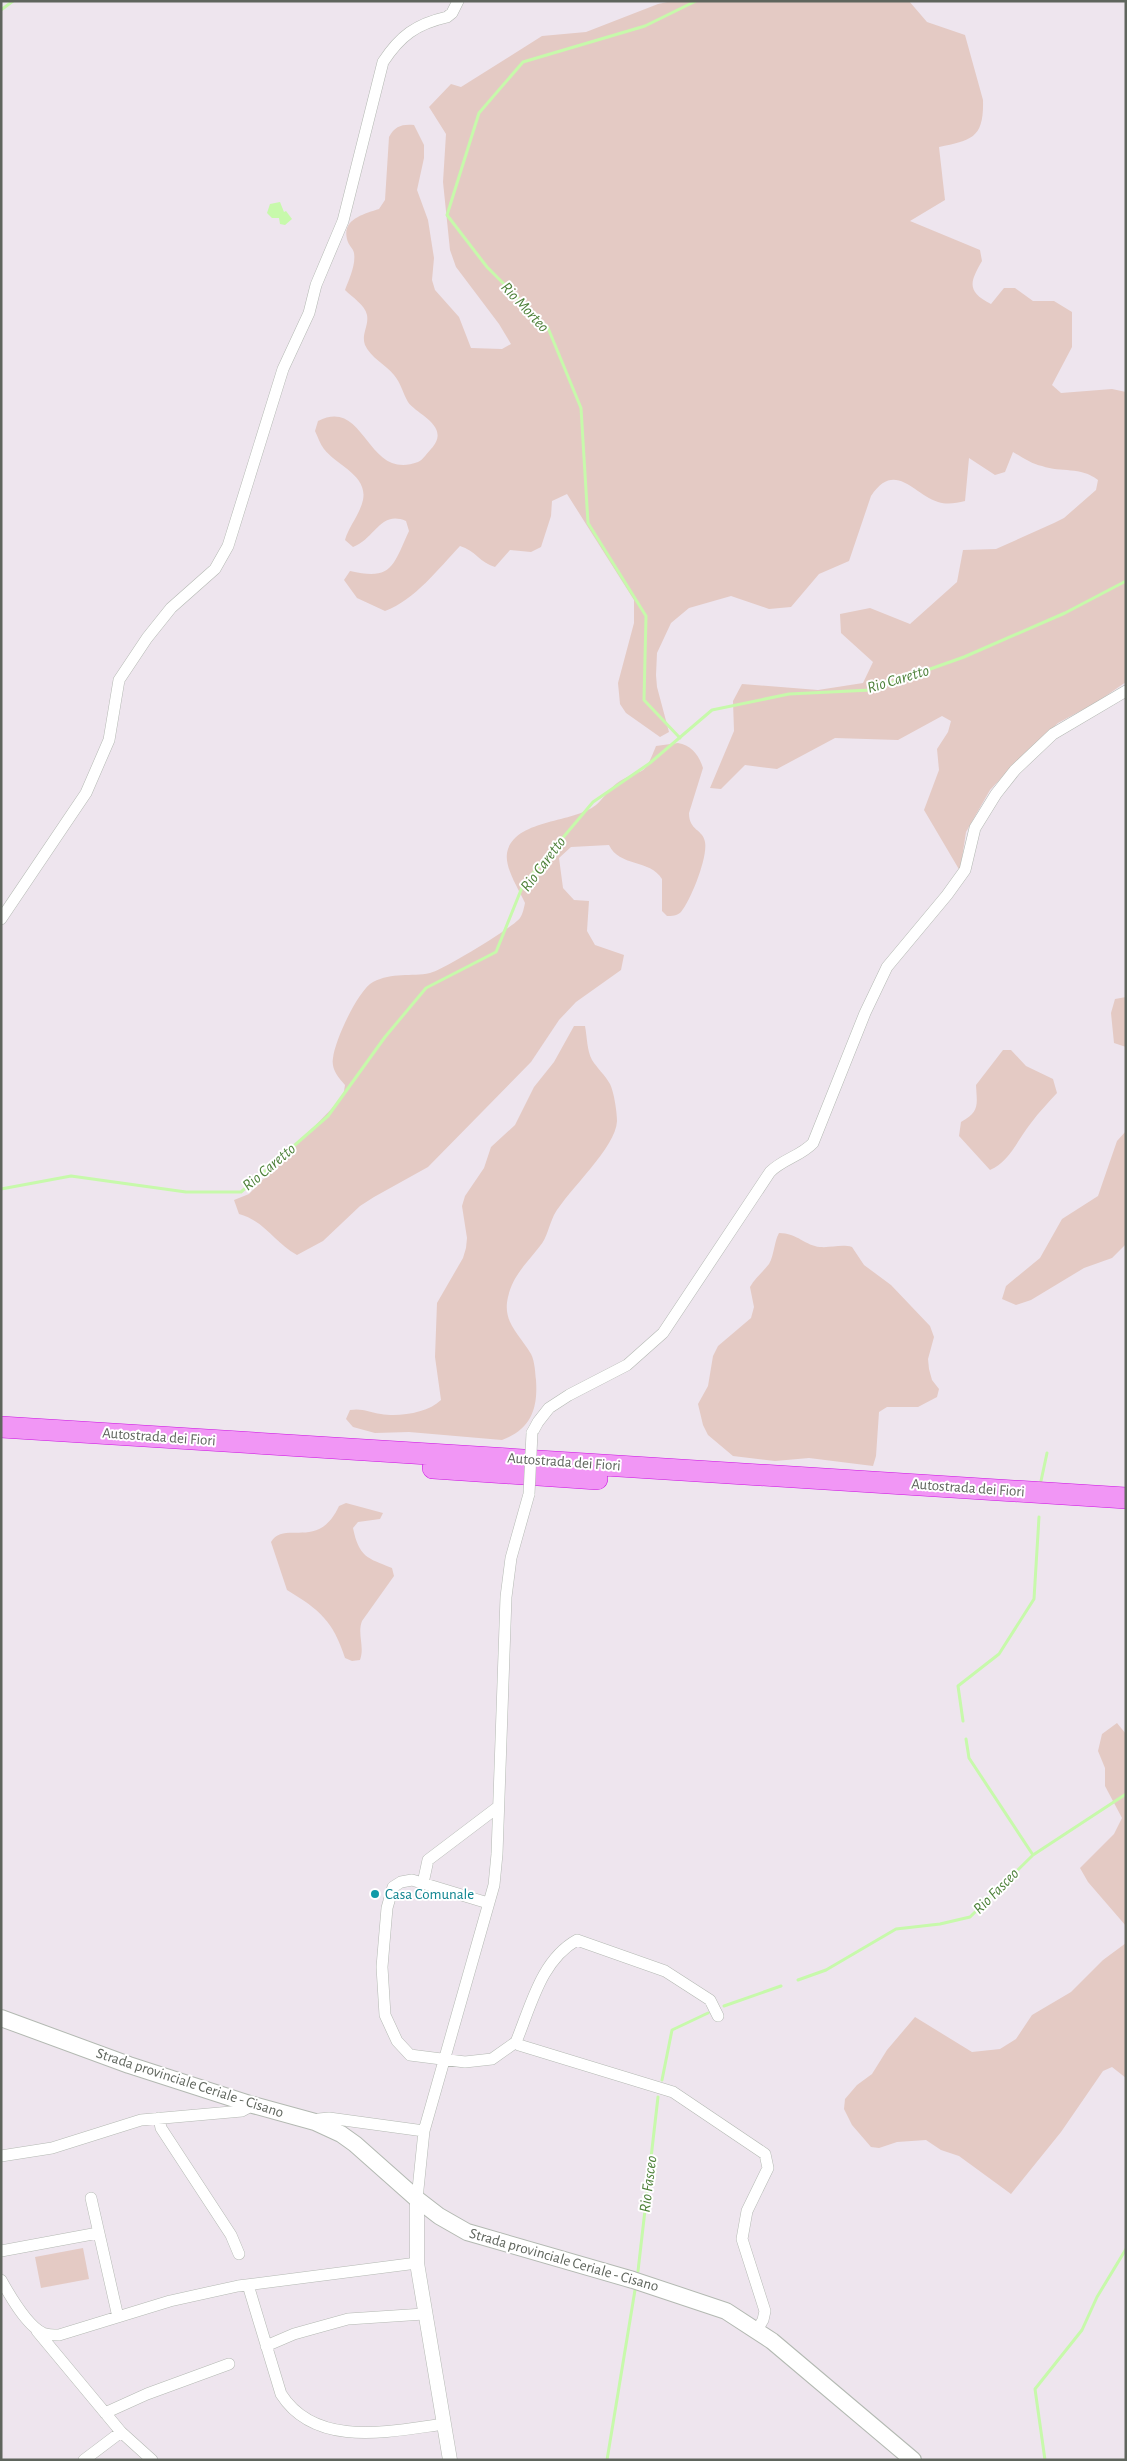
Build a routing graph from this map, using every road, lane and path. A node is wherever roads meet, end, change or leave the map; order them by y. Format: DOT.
graph roads {
  1 [pos="458,1"];
  2 [pos="1126,691"];
  3 [pos="1,919"];
  4 [pos="1,1428"];
  5 [pos="1,1442"];
  6 [pos="1126,1498"];
  7 [pos="1126,1511"];
  8 [pos="498,1807"];
  9 [pos="424,1883"];
  10 [pos="488,1903"];
  11 [pos="718,2016"];
  12 [pos="1,2018"];
  13 [pos="516,2042"];
  14 [pos="444,2060"];
  15 [pos="252,2104"];
  16 [pos="159,2118"];
  17 [pos="315,2122"];
  18 [pos="424,2131"];
  19 [pos="1,2156"];
  20 [pos="91,2198"];
  21 [pos="417,2199"];
  22 [pos="98,2233"];
  23 [pos="1,2251"];
  24 [pos="239,2254"];
  25 [pos="417,2263"];
  26 [pos="1,2280"];
  27 [pos="248,2285"];
  28 [pos="424,2314"];
  29 [pos="118,2317"];
  30 [pos="36,2329"];
  31 [pos="757,2330"];
  32 [pos="266,2346"];
  33 [pos="229,2364"];
  34 [pos="105,2413"];
  35 [pos="444,2424"];
  36 [pos="121,2432"];
  37 [pos="84,2460"];
  38 [pos="152,2460"];
  39 [pos="450,2460"];
  40 [pos="913,2460"];
  1 -- 3 [label="street"];
  2 -- 8 [label="street, bridge"];
  4 -- 6 [label="highway, Autostrada dei Fiori"];
  5 -- 7 [label="highway, Autostrada dei Fiori"];
  8 -- 9 [label="street"];
  8 -- 10 [label="street"];
  9 -- 10 [label="street"];
  9 -- 14 [label="street"];
  10 -- 14 [label="street"];
  11 -- 13 [label="street"];
  12 -- 15 [label="main road, Strada provinciale Ceriale - Cisano"];
  13 -- 14 [label="street"];
  13 -- 31 [label="street"];
  14 -- 18 [label="street"];
  15 -- 16 [label="street"];
  15 -- 17 [label="main road, Strada provinciale Ceriale - Cisano"];
  16 -- 19 [label="street"];
  16 -- 24 [label="street"];
  17 -- 18 [label="street"];
  17 -- 21 [label="main road, Strada provinciale Ceriale - Cisano"];
  18 -- 21 [label="street"];
  20 -- 22 [label="street"];
  21 -- 25 [label="street"];
  21 -- 31 [label="main road, Strada provinciale Ceriale - Cisano"];
  22 -- 23 [label="street"];
  22 -- 29 [label="street"];
  25 -- 27 [label="street"];
  25 -- 28 [label="street"];
  26 -- 30 [label="street"];
  27 -- 29 [label="street"];
  27 -- 32 [label="street"];
  28 -- 32 [label="street"];
  28 -- 35 [label="street"];
  29 -- 30 [label="street"];
  30 -- 34 [label="street"];
  31 -- 40 [label="main road, Strada provinciale Ceriale - Cisano"];
  32 -- 35 [label="street"];
  33 -- 34 [label="street"];
  34 -- 36 [label="street"];
  35 -- 39 [label="street"];
  36 -- 37 [label="street"];
  36 -- 38 [label="street"];
}
